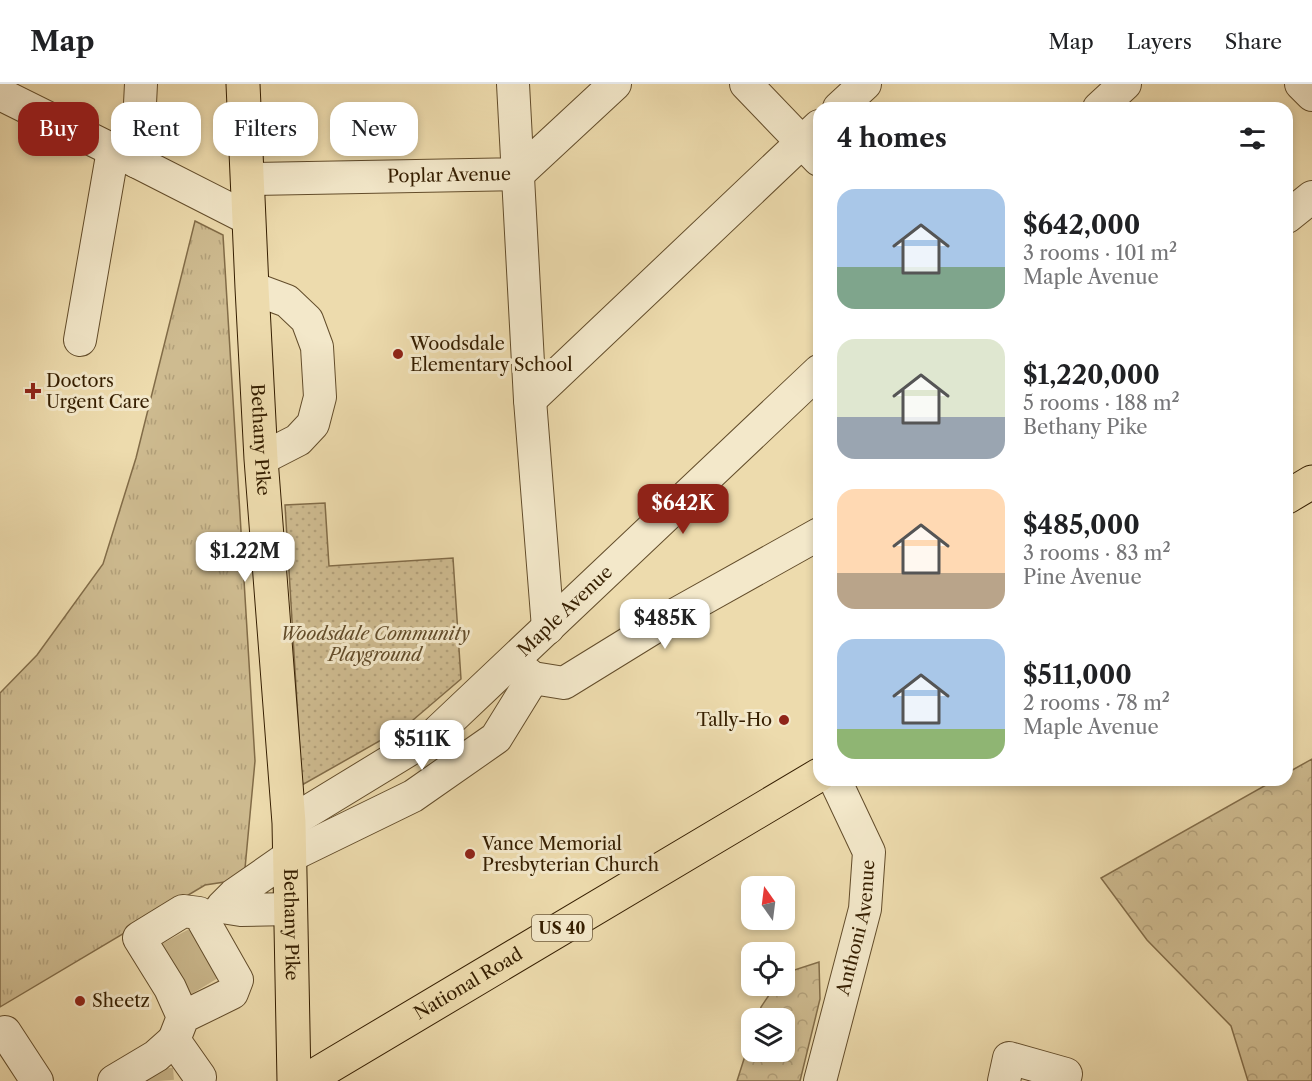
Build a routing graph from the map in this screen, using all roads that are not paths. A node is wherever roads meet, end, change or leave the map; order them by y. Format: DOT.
graph roads {
  1 [pos="141,84"];
  2 [pos="243,84"];
  3 [pos="513,84"];
  4 [pos="615,84"];
  5 [pos="746,84"];
  6 [pos="865,84"];
  7 [pos="1125,84"];
  8 [pos="1301,84"];
  9 [pos="0,94"];
  10 [pos="1312,95"];
  11 [pos="137,102"];
  12 [pos="846,102"];
  13 [pos="1106,102"];
  14 [pos="813,143"];
  15 [pos="111,149"];
  16 [pos="125,156"];
  17 [pos="518,174"];
  18 [pos="248,179"];
  19 [pos="1312,197"];
  20 [pos="1293,212"];
  21 [pos="249,219"];
  22 [pos="252,288"];
  23 [pos="80,340"];
  24 [pos="813,378"];
  25 [pos="530,400"];
  26 [pos="261,459"];
  27 [pos="1312,482"];
  28 [pos="1293,493"];
  29 [pos="813,537"];
  30 [pos="549,628"];
  31 [pos="523,670"];
  32 [pos="813,779"];
  33 [pos="838,786"];
  34 [pos="289,823"];
  35 [pos="290,856"];
  36 [pos="291,909"];
  37 [pos="211,936"];
  38 [pos="0,1035"];
  39 [pos="150,1059"];
  40 [pos="37,1081"];
  41 [pos="199,1081"];
  42 [pos="294,1081"];
  43 [pos="305,1081"];
  44 [pos="820,1081"];
  45 [pos="1004,1081"];
  46 [pos="1064,1081"];
  1 -- 11 [label="street"];
  2 -- 18 [label="main road, Bethany Pike"];
  3 -- 17 [label="street"];
  4 -- 17 [label="street, Poplar Avenue"];
  5 -- 14 [label="street"];
  6 -- 12 [label="street"];
  7 -- 13 [label="street"];
  8 -- 10 [label="street"];
  9 -- 15 [label="street"];
  14 -- 25 [label="street"];
  16 -- 21 [label="street"];
  16 -- 23 [label="street"];
  17 -- 18 [label="street, Poplar Avenue"];
  17 -- 25 [label="street"];
  18 -- 21 [label="main road, Bethany Pike"];
  19 -- 20 [label="street"];
  21 -- 22 [label="main road, Bethany Pike"];
  22 -- 26 [label="main road, Bethany Pike"];
  22 -- 26 [label="street"];
  24 -- 30 [label="street, Maple Avenue"];
  25 -- 30 [label="street"];
  26 -- 34 [label="main road, Bethany Pike"];
  27 -- 28 [label="main road"];
  29 -- 31 [label="street"];
  30 -- 31 [label="street, Maple Avenue"];
  31 -- 34 [label="street, Maple Avenue"];
  31 -- 35 [label="street"];
  32 -- 43 [label="main road, National Road / US 40"];
  33 -- 44 [label="street, Anthoni Avenue"];
  34 -- 35 [label="main road, Bethany Pike"];
  35 -- 36 [label="main road, Bethany Pike"];
  35 -- 37 [label="street"];
  36 -- 37 [label="street"];
  36 -- 42 [label="main road, Bethany Pike"];
  37 -- 39 [label="street"];
  37 -- 39 [label="street"];
  38 -- 40 [label="street"];
  39 -- 41 [label="street"];
  45 -- 46 [label="street"];
}
